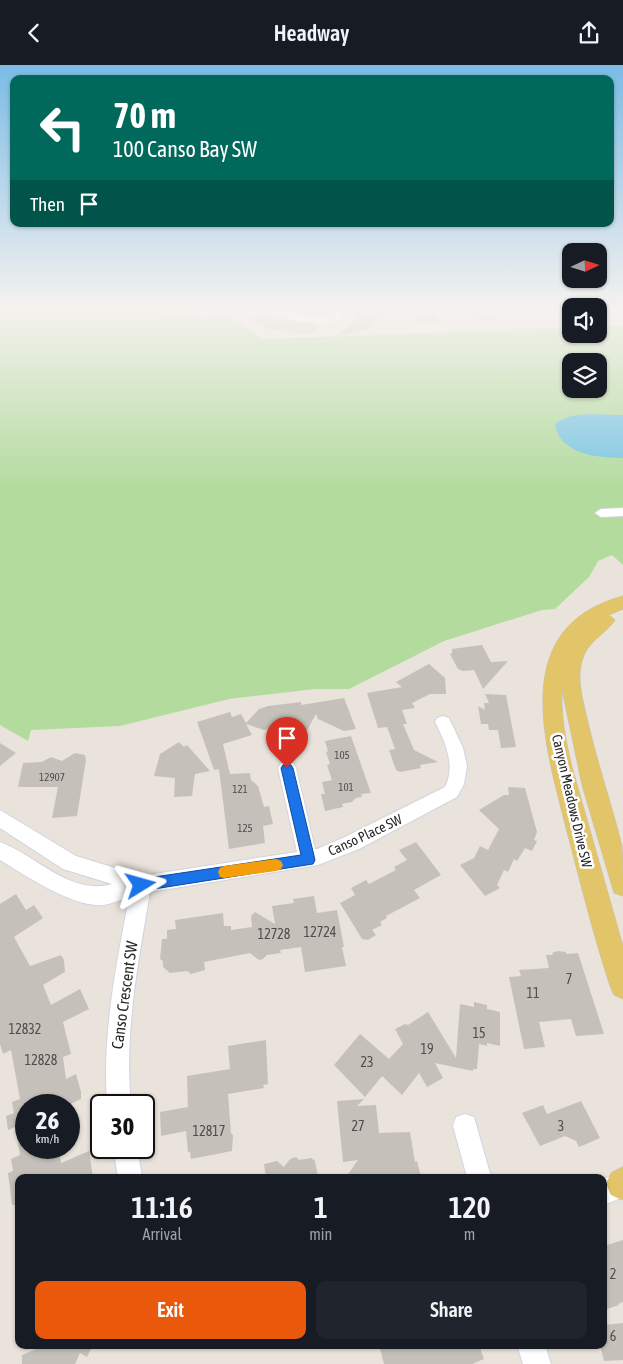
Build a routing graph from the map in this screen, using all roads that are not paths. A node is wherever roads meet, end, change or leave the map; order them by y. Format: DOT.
graph roads {
  1 [pos="623,512"];
  2 [pos="601,513"];
  3 [pos="623,602"];
  4 [pos="623,612"];
  5 [pos="589,625"];
  6 [pos="443,723"];
  7 [pos="287,768"];
  8 [pos="0,818"];
  9 [pos="0,850"];
  10 [pos="308,860"];
  11 [pos="141,885"];
  12 [pos="623,885"];
  13 [pos="623,986"];
  14 [pos="117,1094"];
  15 [pos="465,1126"];
  16 [pos="127,1159"];
  17 [pos="130,1174"];
  18 [pos="478,1174"];
  19 [pos="532,1349"];
  20 [pos="537,1364"];
  1 -- 2 [label="street"];
  3 -- 5 [label="main road"];
  4 -- 5 [label="main road"];
  5 -- 12 [label="main road, Canyon Meadows Drive SW"];
  5 -- 13 [label="main road, Canyon Meadows Drive SW"];
  6 -- 10 [label="street, Canso Place SW"];
  7 -- 10 [label="street"];
  8 -- 11 [label="street, Canso Place SW"];
  9 -- 11 [label="street, Canso Place SW"];
  10 -- 11 [label="street, Canso Place SW"];
  11 -- 14 [label="street, Canso Crescent SW"];
  15 -- 18 [label="street"];
  16 -- 17 [label="street"];
  19 -- 20 [label="street"];
}
